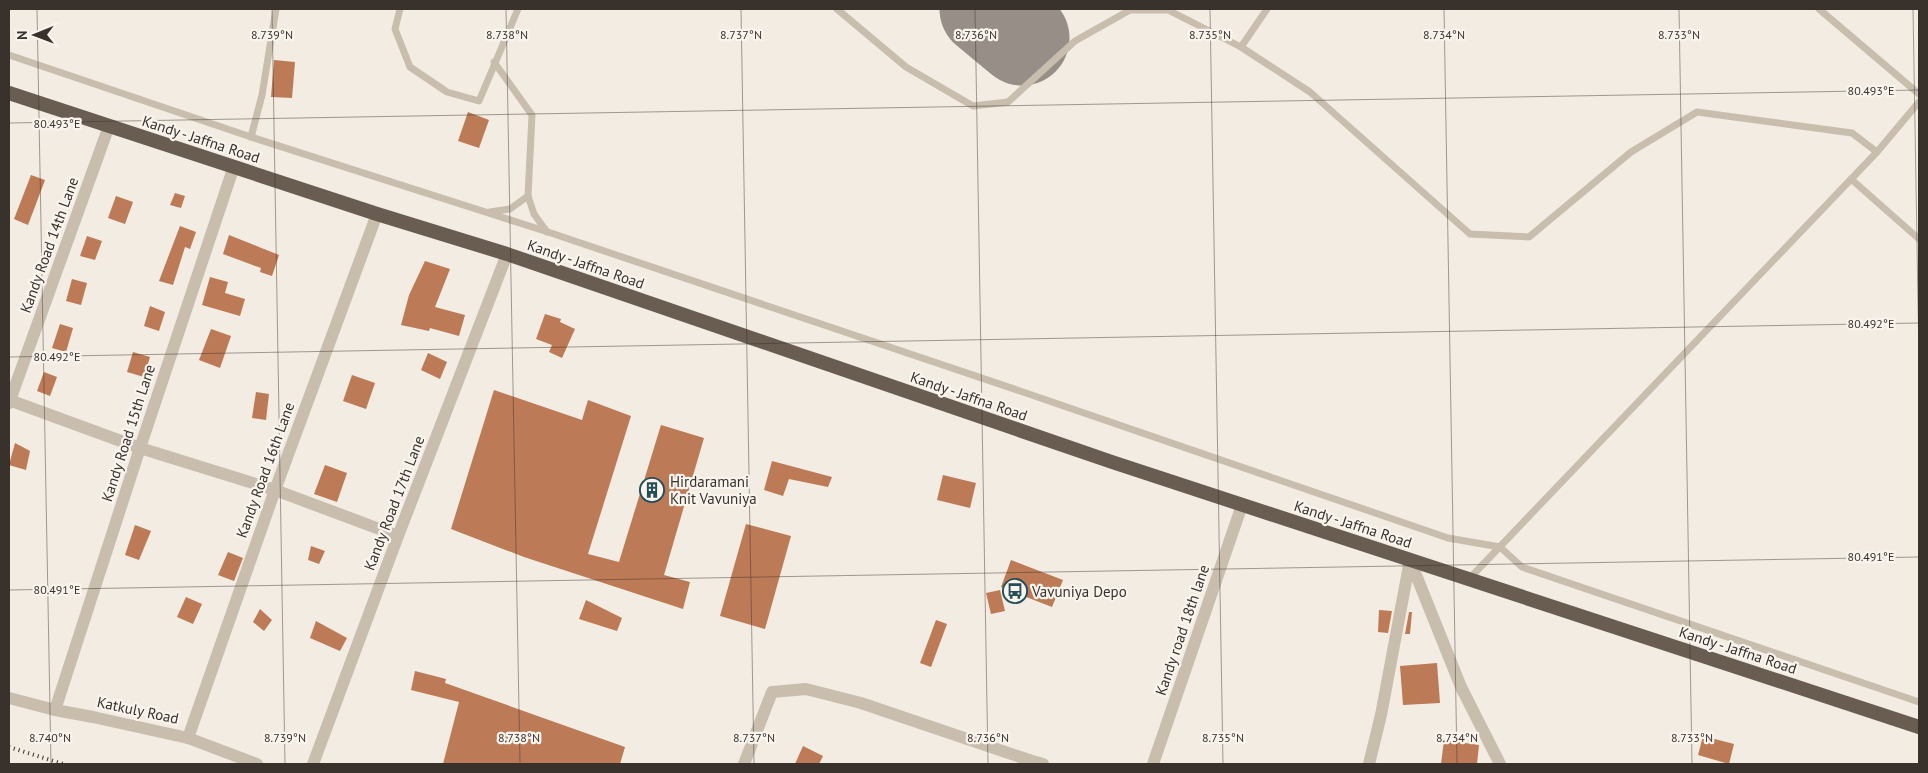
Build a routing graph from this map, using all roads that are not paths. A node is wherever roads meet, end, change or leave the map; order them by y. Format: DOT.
graph roads {
  1 [pos="276,9"];
  2 [pos="400,9"];
  3 [pos="518,9"];
  4 [pos="837,9"];
  5 [pos="1267,9"];
  6 [pos="1819,9"];
  7 [pos="1241,47"];
  8 [pos="9,54"];
  9 [pos="494,62"];
  10 [pos="9,93"];
  11 [pos="1919,94"];
  12 [pos="1919,102"];
  13 [pos="109,126"];
  14 [pos="251,137"];
  15 [pos="1877,152"];
  16 [pos="234,166"];
  17 [pos="1851,178"];
  18 [pos="528,196"];
  19 [pos="487,213"];
  20 [pos="377,214"];
  21 [pos="548,232"];
  22 [pos="1919,239"];
  23 [pos="507,254"];
  24 [pos="9,401"];
  25 [pos="140,448"];
  26 [pos="275,490"];
  27 [pos="1242,506"];
  28 [pos="398,536"];
  29 [pos="1500,547"];
  30 [pos="1410,560"];
  31 [pos="1469,579"];
  32 [pos="9,698"];
  33 [pos="1919,702"];
  34 [pos="55,710"];
  35 [pos="1919,727"];
  36 [pos="188,738"];
  37 [pos="1028,762"];
  38 [pos="257,764"];
  39 [pos="313,764"];
  40 [pos="744,764"];
  41 [pos="1043,764"];
  42 [pos="1153,764"];
  43 [pos="1369,764"];
  44 [pos="1500,764"];
  1 -- 14 [label="lane"];
  2 -- 9 [label="lane"];
  3 -- 9 [label="lane"];
  4 -- 7 [label="lane"];
  5 -- 7 [label="lane"];
  6 -- 11 [label="lane"];
  7 -- 15 [label="lane"];
  8 -- 14 [label="lane"];
  9 -- 18 [label="lane"];
  10 -- 13 [label="highway, Kandy - Jaffna Road"];
  12 -- 15 [label="lane"];
  13 -- 16 [label="highway, Kandy - Jaffna Road"];
  13 -- 24 [label="street, Kandy Road 14th Lane"];
  14 -- 19 [label="lane"];
  15 -- 17 [label="lane"];
  16 -- 20 [label="highway, Kandy - Jaffna Road"];
  16 -- 25 [label="street, Kandy Road 15th Lane"];
  17 -- 22 [label="lane"];
  17 -- 29 [label="lane"];
  18 -- 19 [label="lane"];
  18 -- 21 [label="lane"];
  19 -- 21 [label="lane"];
  20 -- 23 [label="highway, Kandy - Jaffna Road"];
  20 -- 26 [label="street, Kandy Road 16th Lane"];
  21 -- 29 [label="lane"];
  23 -- 27 [label="highway, Kandy - Jaffna Road"];
  23 -- 28 [label="street, Kandy Road 17th Lane"];
  24 -- 25 [label="street"];
  25 -- 26 [label="street"];
  25 -- 34 [label="street, Kandy Road 15th Lane"];
  26 -- 28 [label="street"];
  26 -- 36 [label="street, Kandy Road 16th Lane"];
  27 -- 30 [label="highway, Kandy - Jaffna Road"];
  27 -- 42 [label="street, Kandy road 18th lane"];
  28 -- 39 [label="street, Kandy Road 17th Lane"];
  29 -- 31 [label="lane"];
  29 -- 33 [label="lane"];
  30 -- 31 [label="highway, Kandy - Jaffna Road"];
  30 -- 43 [label="street"];
  30 -- 44 [label="street"];
  31 -- 35 [label="highway, Kandy - Jaffna Road"];
  32 -- 34 [label="street, Katkuly Road"];
  34 -- 36 [label="street, Katkuly Road"];
  36 -- 38 [label="street, Katkuly Road"];
  37 -- 40 [label="street"];
  37 -- 41 [label="street"];
}
